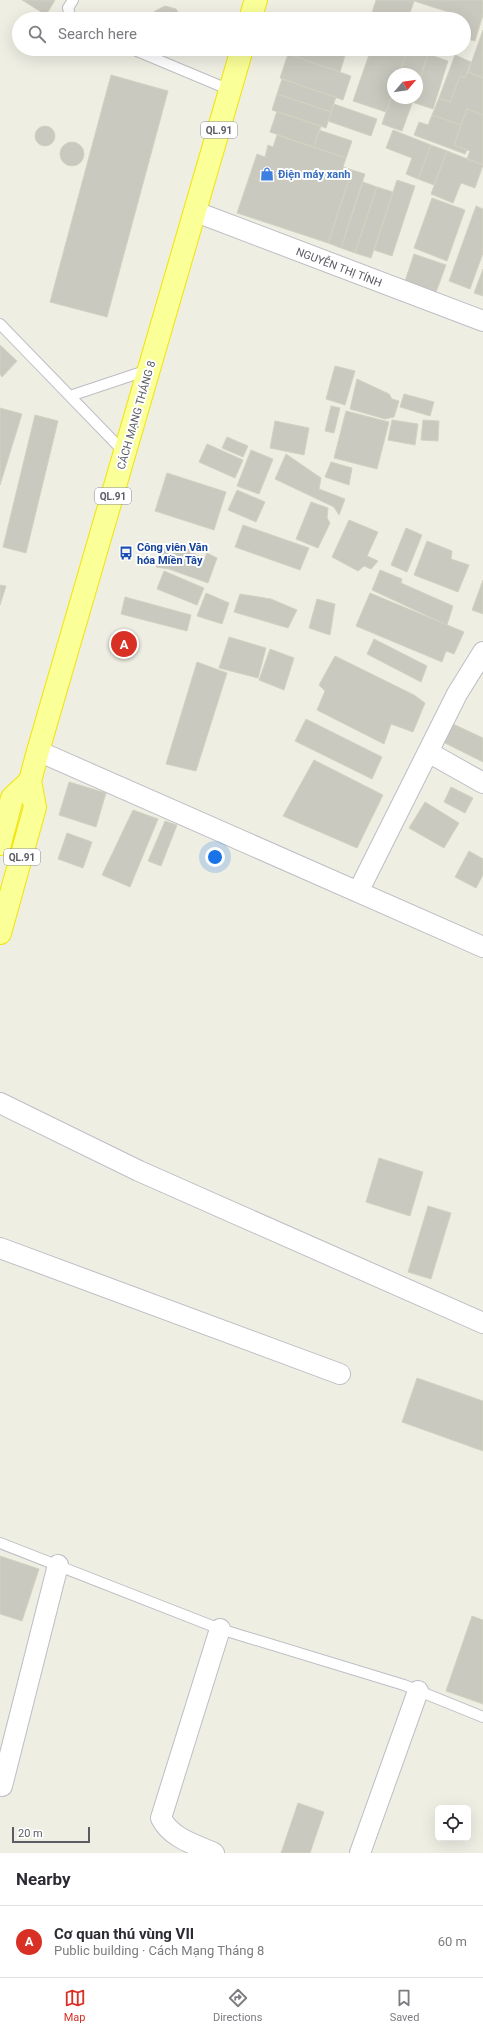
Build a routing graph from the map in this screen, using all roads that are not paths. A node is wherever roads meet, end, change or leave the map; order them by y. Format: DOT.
graph roads {
  1 [pos="72,0"];
  2 [pos="256,0"];
  3 [pos="69,12"];
  4 [pos="252,12"];
  5 [pos="149,56"];
  6 [pos="240,56"];
  7 [pos="230,90"];
  8 [pos="196,212"];
  9 [pos="483,321"];
  10 [pos="0,324"];
  11 [pos="150,370"];
  12 [pos="70,396"];
  13 [pos="125,453"];
  14 [pos="483,652"];
  15 [pos="38,751"];
  16 [pos="428,752"];
  17 [pos="30,781"];
  18 [pos="483,783"];
  19 [pos="0,844"];
  20 [pos="358,892"];
  21 [pos="0,933"];
  22 [pos="483,947"];
  23 [pos="0,1103"];
  24 [pos="0,1248"];
  25 [pos="483,1323"];
  26 [pos="340,1374"];
  27 [pos="0,1543"];
  28 [pos="58,1565"];
  29 [pos="220,1629"];
  30 [pos="418,1691"];
  31 [pos="483,1717"];
  32 [pos="2,1786"];
  33 [pos="214,1853"];
  34 [pos="360,1853"];
  1 -- 3 [label="lane"];
  2 -- 4 [label="highway"];
  5 -- 7 [label="lane"];
  6 -- 7 [label="highway, CÁCH MẠNG THÁNG 8 / QL.91"];
  7 -- 8 [label="highway, CÁCH MẠNG THÁNG 8 / QL.91"];
  8 -- 9 [label="street, NGUYỄN THỊ TÍNH"];
  8 -- 11 [label="highway, CÁCH MẠNG THÁNG 8 / QL.91"];
  10 -- 12 [label="lane"];
  11 -- 12 [label="lane"];
  11 -- 13 [label="highway, CÁCH MẠNG THÁNG 8 / QL.91"];
  12 -- 13 [label="lane"];
  13 -- 15 [label="highway, CÁCH MẠNG THÁNG 8 / QL.91"];
  14 -- 16 [label="street"];
  15 -- 17 [label="highway, CÁCH MẠNG THÁNG 8 / QL.91"];
  15 -- 20 [label="street"];
  16 -- 18 [label="street"];
  16 -- 20 [label="street"];
  17 -- 19 [label="highway, QL.91"];
  17 -- 21 [label="highway, CÁCH MẠNG THÁNG 8 / QL.91"];
  20 -- 22 [label="street"];
  23 -- 25 [label="street"];
  24 -- 26 [label="street"];
  27 -- 28 [label="lane"];
  28 -- 29 [label="lane"];
  28 -- 32 [label="street"];
  29 -- 30 [label="lane"];
  29 -- 33 [label="street"];
  30 -- 31 [label="lane"];
  30 -- 34 [label="street"];
}
